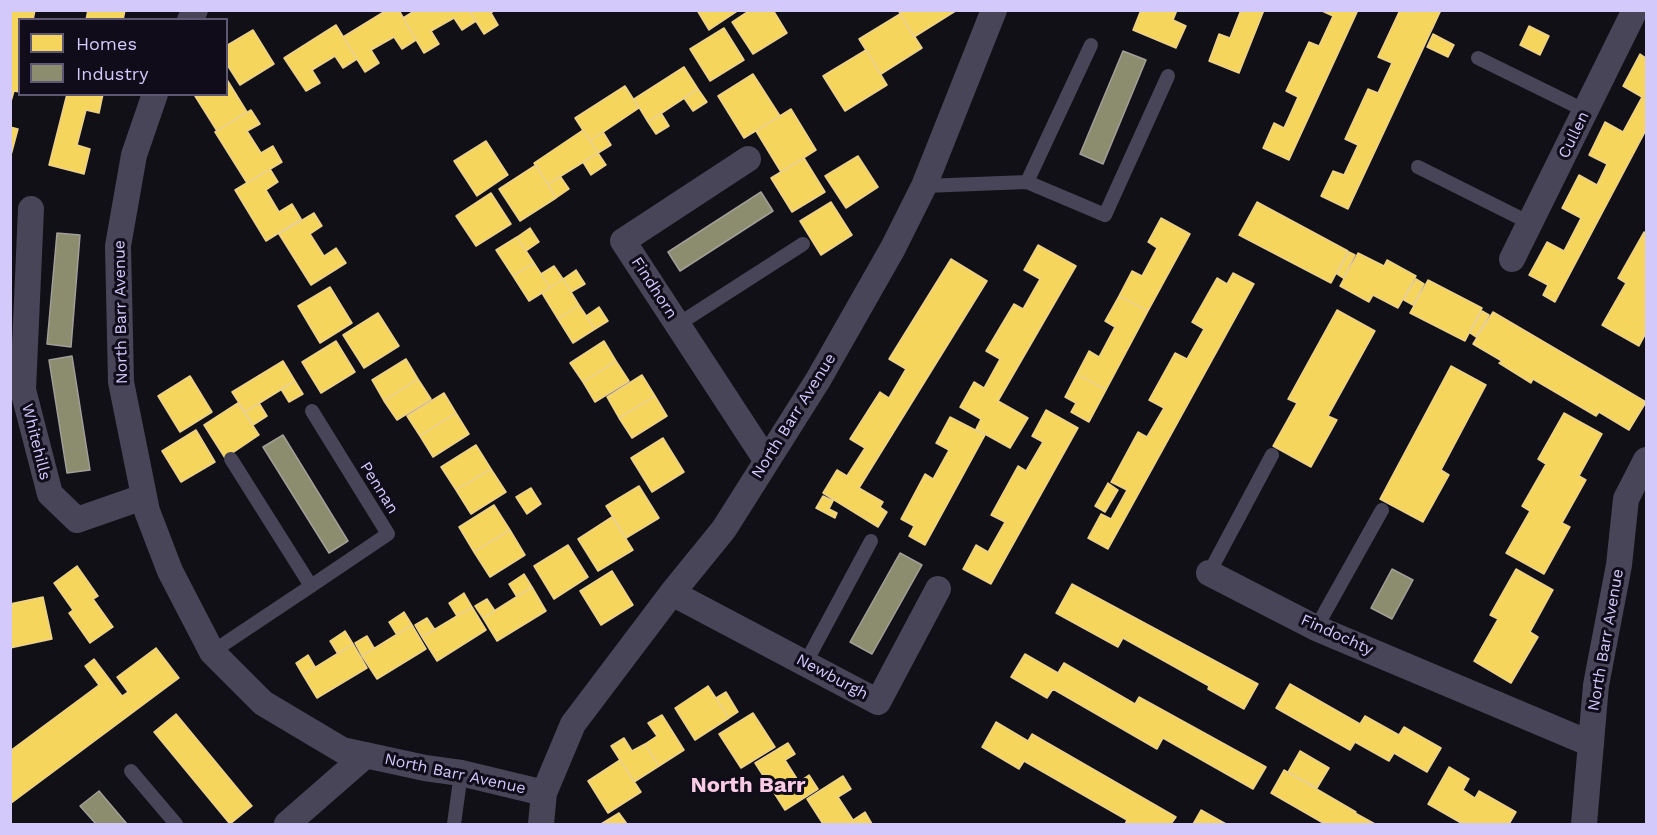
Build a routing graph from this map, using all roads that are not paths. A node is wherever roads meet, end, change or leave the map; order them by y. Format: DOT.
graph roads {
  1 [pos="994,10"];
  2 [pos="1635,10"];
  3 [pos="1091,45"];
  4 [pos="1478,58"];
  5 [pos="1168,76"];
  6 [pos="153,96"];
  7 [pos="1586,111"];
  8 [pos="748,159"];
  9 [pos="1418,167"];
  10 [pos="1027,182"];
  11 [pos="924,186"];
  12 [pos="31,209"];
  13 [pos="1530,224"];
  14 [pos="803,244"];
  15 [pos="1512,259"];
  16 [pos="677,325"];
  17 [pos="312,411"];
  18 [pos="1272,455"];
  19 [pos="231,459"];
  20 [pos="766,460"];
  21 [pos="1647,460"];
  22 [pos="143,497"];
  23 [pos="1382,510"];
  24 [pos="871,541"];
  25 [pos="1209,573"];
  26 [pos="311,586"];
  27 [pos="938,589"];
  28 [pos="672,594"];
  29 [pos="1316,628"];
  30 [pos="212,652"];
  31 [pos="806,664"];
  32 [pos="1591,744"];
  33 [pos="366,755"];
  34 [pos="131,771"];
  35 [pos="461,773"];
  36 [pos="544,793"];
  37 [pos="176,825"];
  38 [pos="287,825"];
  39 [pos="454,825"];
  40 [pos="541,825"];
  41 [pos="1584,825"];
  1 -- 11 [label="street, North Barr Avenue"];
  2 -- 7 [label="street, Cullen"];
  3 -- 10 [label="lane"];
  4 -- 7 [label="lane"];
  5 -- 10 [label="lane"];
  6 -- 22 [label="street, North Barr Avenue"];
  7 -- 13 [label="street, Cullen"];
  8 -- 16 [label="street, Findhorn"];
  9 -- 13 [label="lane"];
  10 -- 11 [label="lane"];
  11 -- 20 [label="street, North Barr Avenue"];
  12 -- 22 [label="street, Whitehills"];
  13 -- 15 [label="street, Cullen"];
  14 -- 16 [label="lane"];
  16 -- 20 [label="street, Findhorn"];
  17 -- 26 [label="lane, Pennan"];
  18 -- 25 [label="lane, Findochty"];
  19 -- 26 [label="lane"];
  20 -- 28 [label="street, North Barr Avenue"];
  21 -- 32 [label="street, North Barr Avenue"];
  22 -- 30 [label="street, North Barr Avenue"];
  23 -- 29 [label="lane"];
  24 -- 31 [label="lane"];
  25 -- 29 [label="street, Findochty"];
  26 -- 30 [label="lane, Pennan"];
  27 -- 31 [label="street, Newburgh"];
  28 -- 31 [label="street, Newburgh"];
  28 -- 36 [label="street, North Barr Avenue"];
  29 -- 32 [label="street, Findochty"];
  30 -- 33 [label="street, North Barr Avenue"];
  32 -- 41 [label="street, North Barr Avenue"];
  33 -- 35 [label="street, North Barr Avenue"];
  33 -- 38 [label="street, North Barr Avenue"];
  34 -- 37 [label="lane"];
  35 -- 36 [label="street, North Barr Avenue"];
  35 -- 39 [label="lane"];
  36 -- 40 [label="street, North Barr Avenue"];
}
